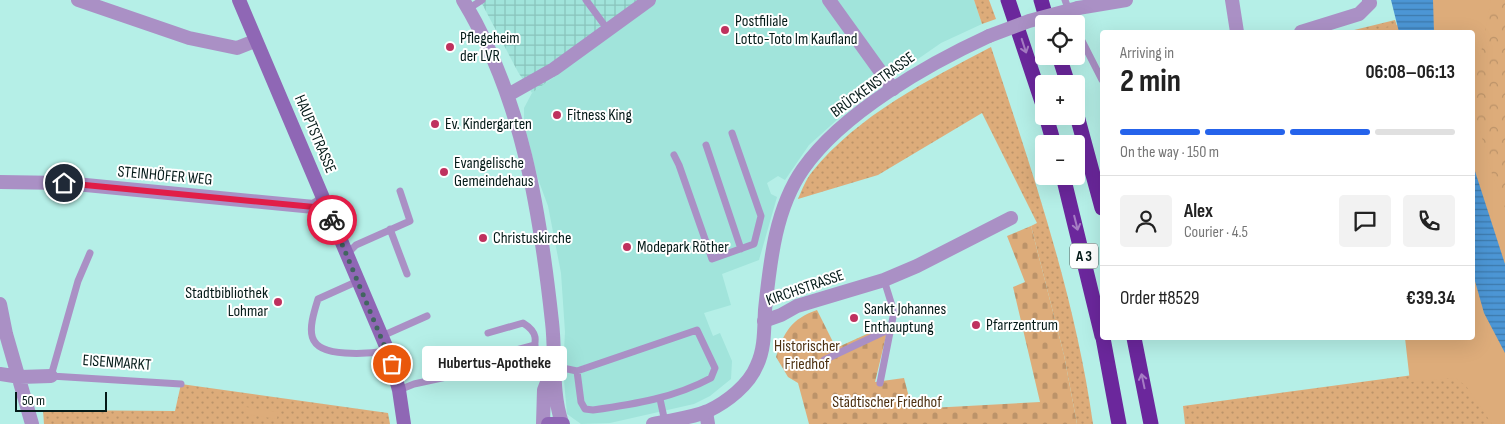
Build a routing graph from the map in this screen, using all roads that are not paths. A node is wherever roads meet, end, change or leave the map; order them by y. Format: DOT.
graph roads {
  1 [pos="78,0"];
  2 [pos="239,0"];
  3 [pos="482,0"];
  4 [pos="586,0"];
  5 [pos="649,0"];
  6 [pos="829,0"];
  7 [pos="1008,0"];
  8 [pos="1040,0"];
  9 [pos="1065,0"];
  10 [pos="1126,0"];
  11 [pos="1232,0"];
  12 [pos="1369,2"];
  13 [pos="466,4"];
  14 [pos="1045,15"];
  15 [pos="1071,15"];
  16 [pos="608,30"];
  17 [pos="1237,30"];
  18 [pos="1307,30"];
  19 [pos="255,41"];
  20 [pos="1085,47"];
  21 [pos="1100,76"];
  22 [pos="1035,81"];
  23 [pos="893,89"];
  24 [pos="508,95"];
  25 [pos="1080,125"];
  26 [pos="732,133"];
  27 [pos="706,145"];
  28 [pos="674,155"];
  29 [pos="0,182"];
  30 [pos="1065,185"];
  31 [pos="400,191"];
  32 [pos="324,200"];
  33 [pos="1100,201"];
  34 [pos="1011,218"];
  35 [pos="390,229"];
  36 [pos="741,248"];
  37 [pos="90,253"];
  38 [pos="346,254"];
  39 [pos="407,274"];
  40 [pos="884,280"];
  41 [pos="358,281"];
  42 [pos="0,304"];
  43 [pos="427,316"];
  44 [pos="764,321"];
  45 [pos="1100,323"];
  46 [pos="892,328"];
  47 [pos="488,333"];
  48 [pos="382,336"];
  49 [pos="1104,340"];
  50 [pos="1134,340"];
  51 [pos="535,345"];
  52 [pos="388,350"];
  53 [pos="497,356"];
  54 [pos="824,360"];
  55 [pos="553,366"];
  56 [pos="474,371"];
  57 [pos="577,371"];
  58 [pos="0,374"];
  59 [pos="51,376"];
  60 [pos="20,377"];
  61 [pos="880,383"];
  62 [pos="181,384"];
  63 [pos="399,390"];
  64 [pos="660,399"];
  65 [pos="402,406"];
  66 [pos="707,418"];
  67 [pos="659,423"];
  68 [pos="32,424"];
  69 [pos="404,424"];
  70 [pos="410,424"];
  71 [pos="543,424"];
  72 [pos="558,424"];
  73 [pos="1119,424"];
  74 [pos="1151,424"];
  1 -- 19 [label="street"];
  2 -- 19 [label="main road, HAUPTSTRASSE"];
  3 -- 13 [label="lane"];
  4 -- 16 [label="lane"];
  5 -- 16 [label="street"];
  6 -- 23 [label="street"];
  7 -- 22 [label="highway, one-way"];
  8 -- 14 [label="highway"];
  9 -- 15 [label="lane"];
  10 -- 23 [label="street, BRÜCKENSTRASSE, bridge"];
  11 -- 17 [label="street"];
  12 -- 18 [label="street"];
  13 -- 24 [label="street"];
  16 -- 24 [label="street"];
  19 -- 32 [label="main road, HAUPTSTRASSE"];
  20 -- 21 [label="lane"];
  23 -- 44 [label="street, BRÜCKENSTRASSE"];
  24 -- 55 [label="street"];
  25 -- 33 [label="highway"];
  26 -- 36 [label="lane"];
  27 -- 36 [label="lane"];
  28 -- 36 [label="lane"];
  29 -- 32 [label="street, STEINHÖFER WEG"];
  30 -- 45 [label="highway, A 3, one-way"];
  31 -- 35 [label="lane"];
  32 -- 38 [label="main road, HAUPTSTRASSE"];
  34 -- 40 [label="street, KIRCHSTRASSE"];
  35 -- 38 [label="lane"];
  35 -- 39 [label="lane"];
  37 -- 59 [label="lane"];
  38 -- 41 [label="main road, HAUPTSTRASSE"];
  40 -- 44 [label="street, KIRCHSTRASSE"];
  40 -- 46 [label="lane"];
  41 -- 48 [label="main road, HAUPTSTRASSE"];
  41 -- 52 [label="lane"];
  42 -- 60 [label="street"];
  43 -- 48 [label="lane"];
  44 -- 66 [label="street, KIRCHSTRASSE"];
  46 -- 54 [label="lane"];
  46 -- 61 [label="lane"];
  47 -- 51 [label="lane"];
  48 -- 52 [label="main road, HAUPTSTRASSE"];
  49 -- 73 [label="highway, A 3"];
  74 -- 50 [label="highway, one-way"];
  51 -- 53 [label="lane"];
  51 -- 55 [label="lane"];
  52 -- 63 [label="main road, HAUPTSTRASSE"];
  55 -- 57 [label="lane"];
  55 -- 71 [label="street"];
  55 -- 72 [label="street"];
  56 -- 63 [label="lane"];
  57 -- 64 [label="lane"];
  57 -- 64 [label="lane"];
  58 -- 60 [label="street, EISENMARKT"];
  59 -- 60 [label="street, EISENMARKT"];
  59 -- 62 [label="lane, EISENMARKT"];
  60 -- 68 [label="street"];
  63 -- 65 [label="main road, HAUPTSTRASSE"];
  64 -- 67 [label="lane"];
  65 -- 69 [label="main road, HAUPTSTRASSE"];
  65 -- 70 [label="main road"];
  66 -- 67 [label="street, KIRCHSTRASSE"];
}
